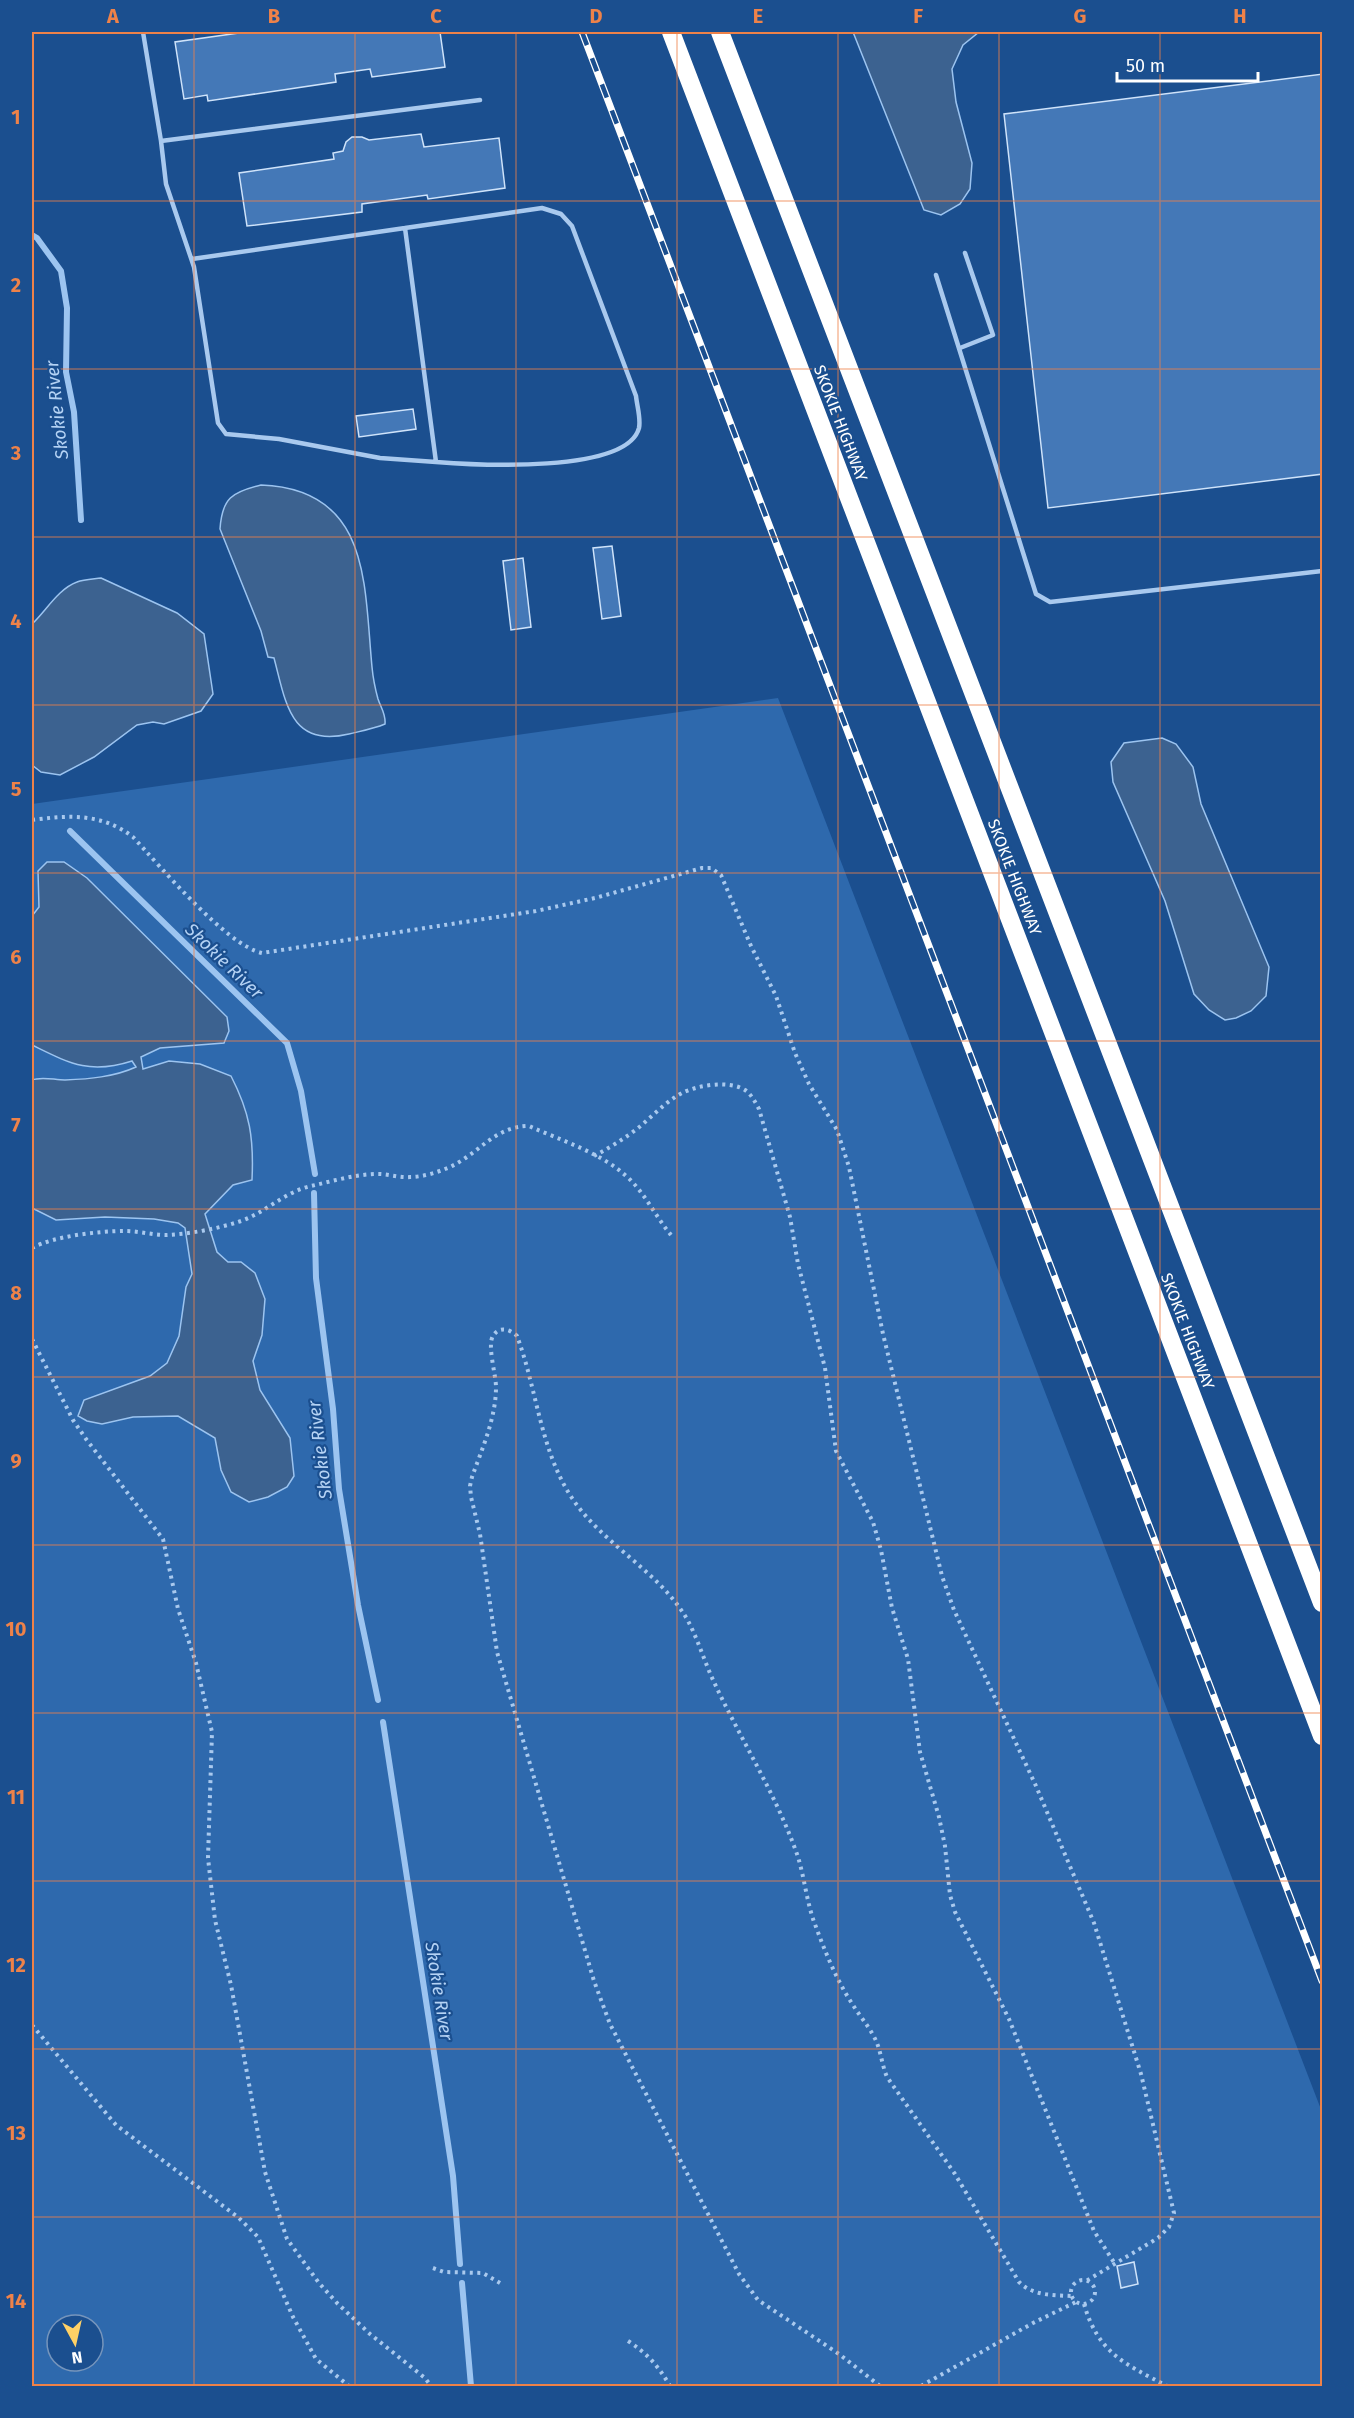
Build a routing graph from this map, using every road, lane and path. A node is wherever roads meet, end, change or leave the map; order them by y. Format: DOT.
graph roads {
  1 [pos="142,32"];
  2 [pos="671,32"];
  3 [pos="720,32"];
  4 [pos="480,100"];
  5 [pos="161,141"];
  6 [pos="405,228"];
  7 [pos="965,253"];
  8 [pos="192,259"];
  9 [pos="936,275"];
  10 [pos="960,348"];
  11 [pos="436,462"];
  12 [pos="1323,571"];
  13 [pos="32,820"];
  14 [pos="594,1156"];
  15 [pos="670,1235"];
  16 [pos="32,1248"];
  17 [pos="32,1339"];
  18 [pos="1323,1603"];
  19 [pos="1323,1736"];
  20 [pos="32,2025"];
  21 [pos="1114,2264"];
  22 [pos="433,2268"];
  23 [pos="1086,2280"];
  24 [pos="500,2283"];
  25 [pos="1071,2296"];
  26 [pos="1076,2302"];
  27 [pos="1084,2304"];
  28 [pos="628,2341"];
  29 [pos="349,2386"];
  30 [pos="430,2386"];
  31 [pos="670,2386"];
  32 [pos="879,2386"];
  33 [pos="921,2386"];
  34 [pos="1167,2386"];
  1 -- 5 [label="lane"];
  2 -- 19 [label="highway, SKOKIE HIGHWAY"];
  3 -- 18 [label="highway, SKOKIE HIGHWAY"];
  4 -- 5 [label="lane"];
  5 -- 8 [label="lane"];
  6 -- 8 [label="lane"];
  6 -- 11 [label="lane"];
  6 -- 11 [label="lane"];
  7 -- 10 [label="lane"];
  8 -- 11 [label="lane"];
  9 -- 10 [label="lane"];
  10 -- 12 [label="lane"];
  13 -- 21 [label="path"];
  14 -- 15 [label="path"];
  14 -- 16 [label="path"];
  14 -- 21 [label="path"];
  17 -- 30 [label="path"];
  20 -- 29 [label="path"];
  21 -- 23 [label="path"];
  22 -- 24 [label="path"];
  23 -- 25 [label="path"];
  23 -- 27 [label="path"];
  25 -- 26 [label="path"];
  25 -- 32 [label="path"];
  26 -- 27 [label="path"];
  26 -- 33 [label="path"];
  27 -- 34 [label="path"];
  28 -- 31 [label="path"];
}
